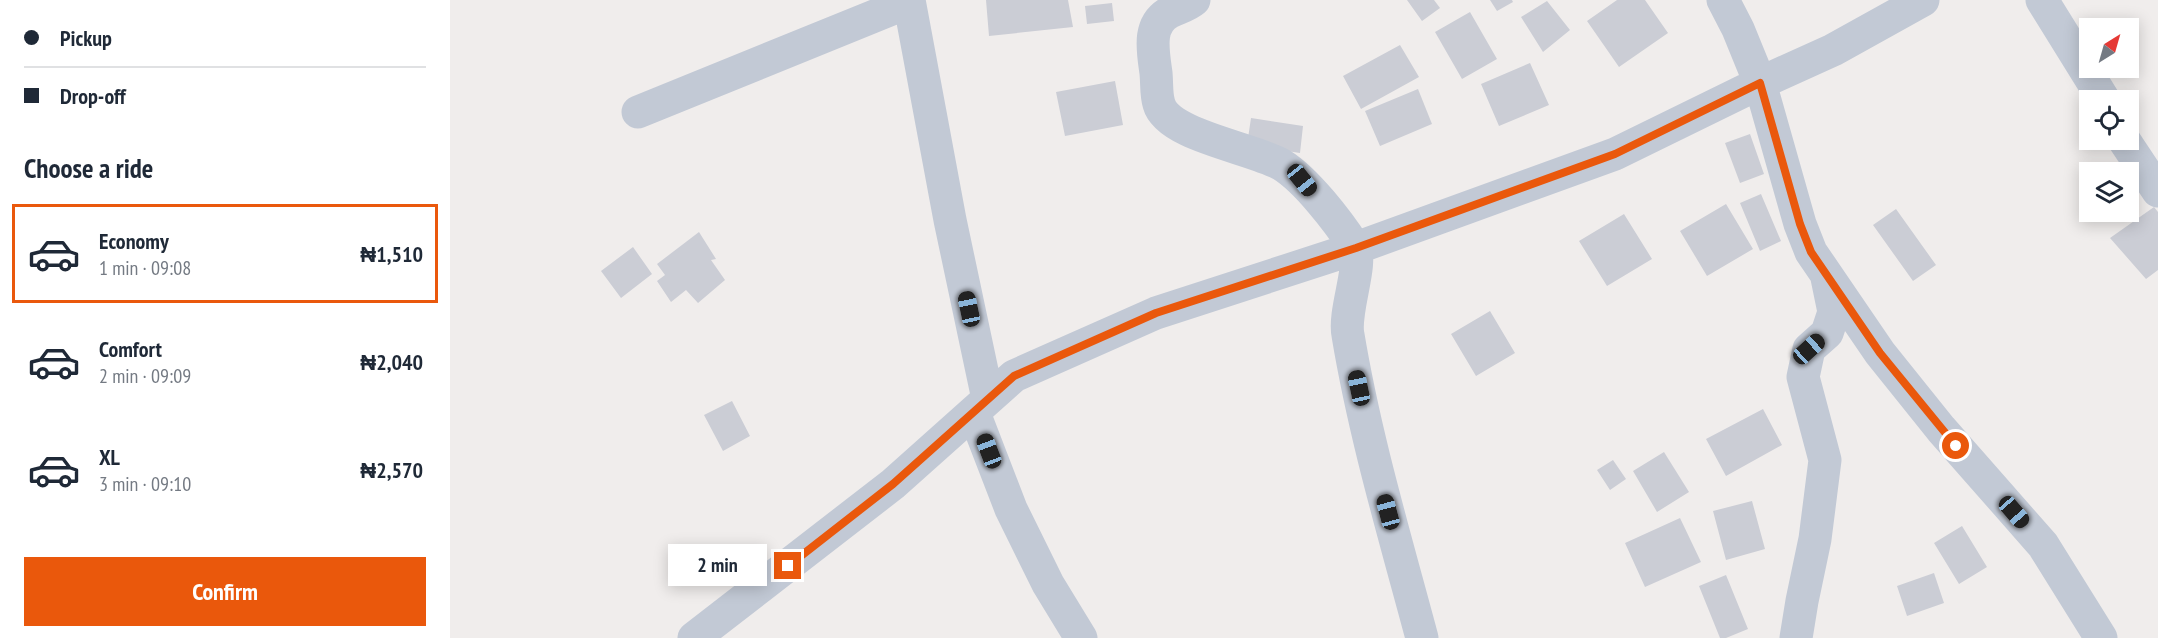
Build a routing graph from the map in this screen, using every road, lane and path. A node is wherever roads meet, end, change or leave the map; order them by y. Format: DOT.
graph roads {
  1 [pos="1194,0"];
  2 [pos="1723,0"];
  3 [pos="1923,0"];
  4 [pos="2042,0"];
  5 [pos="909,1"];
  6 [pos="1760,83"];
  7 [pos="2098,90"];
  8 [pos="638,112"];
  9 [pos="2131,150"];
  10 [pos="2158,191"];
  11 [pos="1356,248"];
  12 [pos="1826,276"];
  13 [pos="981,406"];
  14 [pos="694,638"];
  15 [pos="1081,638"];
  16 [pos="1422,638"];
  17 [pos="1796,638"];
  18 [pos="2101,638"];
  1 -- 11 [label="street"];
  2 -- 6 [label="street"];
  3 -- 6 [label="street"];
  4 -- 7 [label="street"];
  5 -- 8 [label="street"];
  5 -- 13 [label="street"];
  6 -- 11 [label="street"];
  6 -- 12 [label="street"];
  9 -- 10 [label="street"];
  11 -- 13 [label="street"];
  11 -- 16 [label="street"];
  12 -- 17 [label="street"];
  12 -- 18 [label="street"];
  13 -- 14 [label="street"];
  13 -- 15 [label="street"];
}
